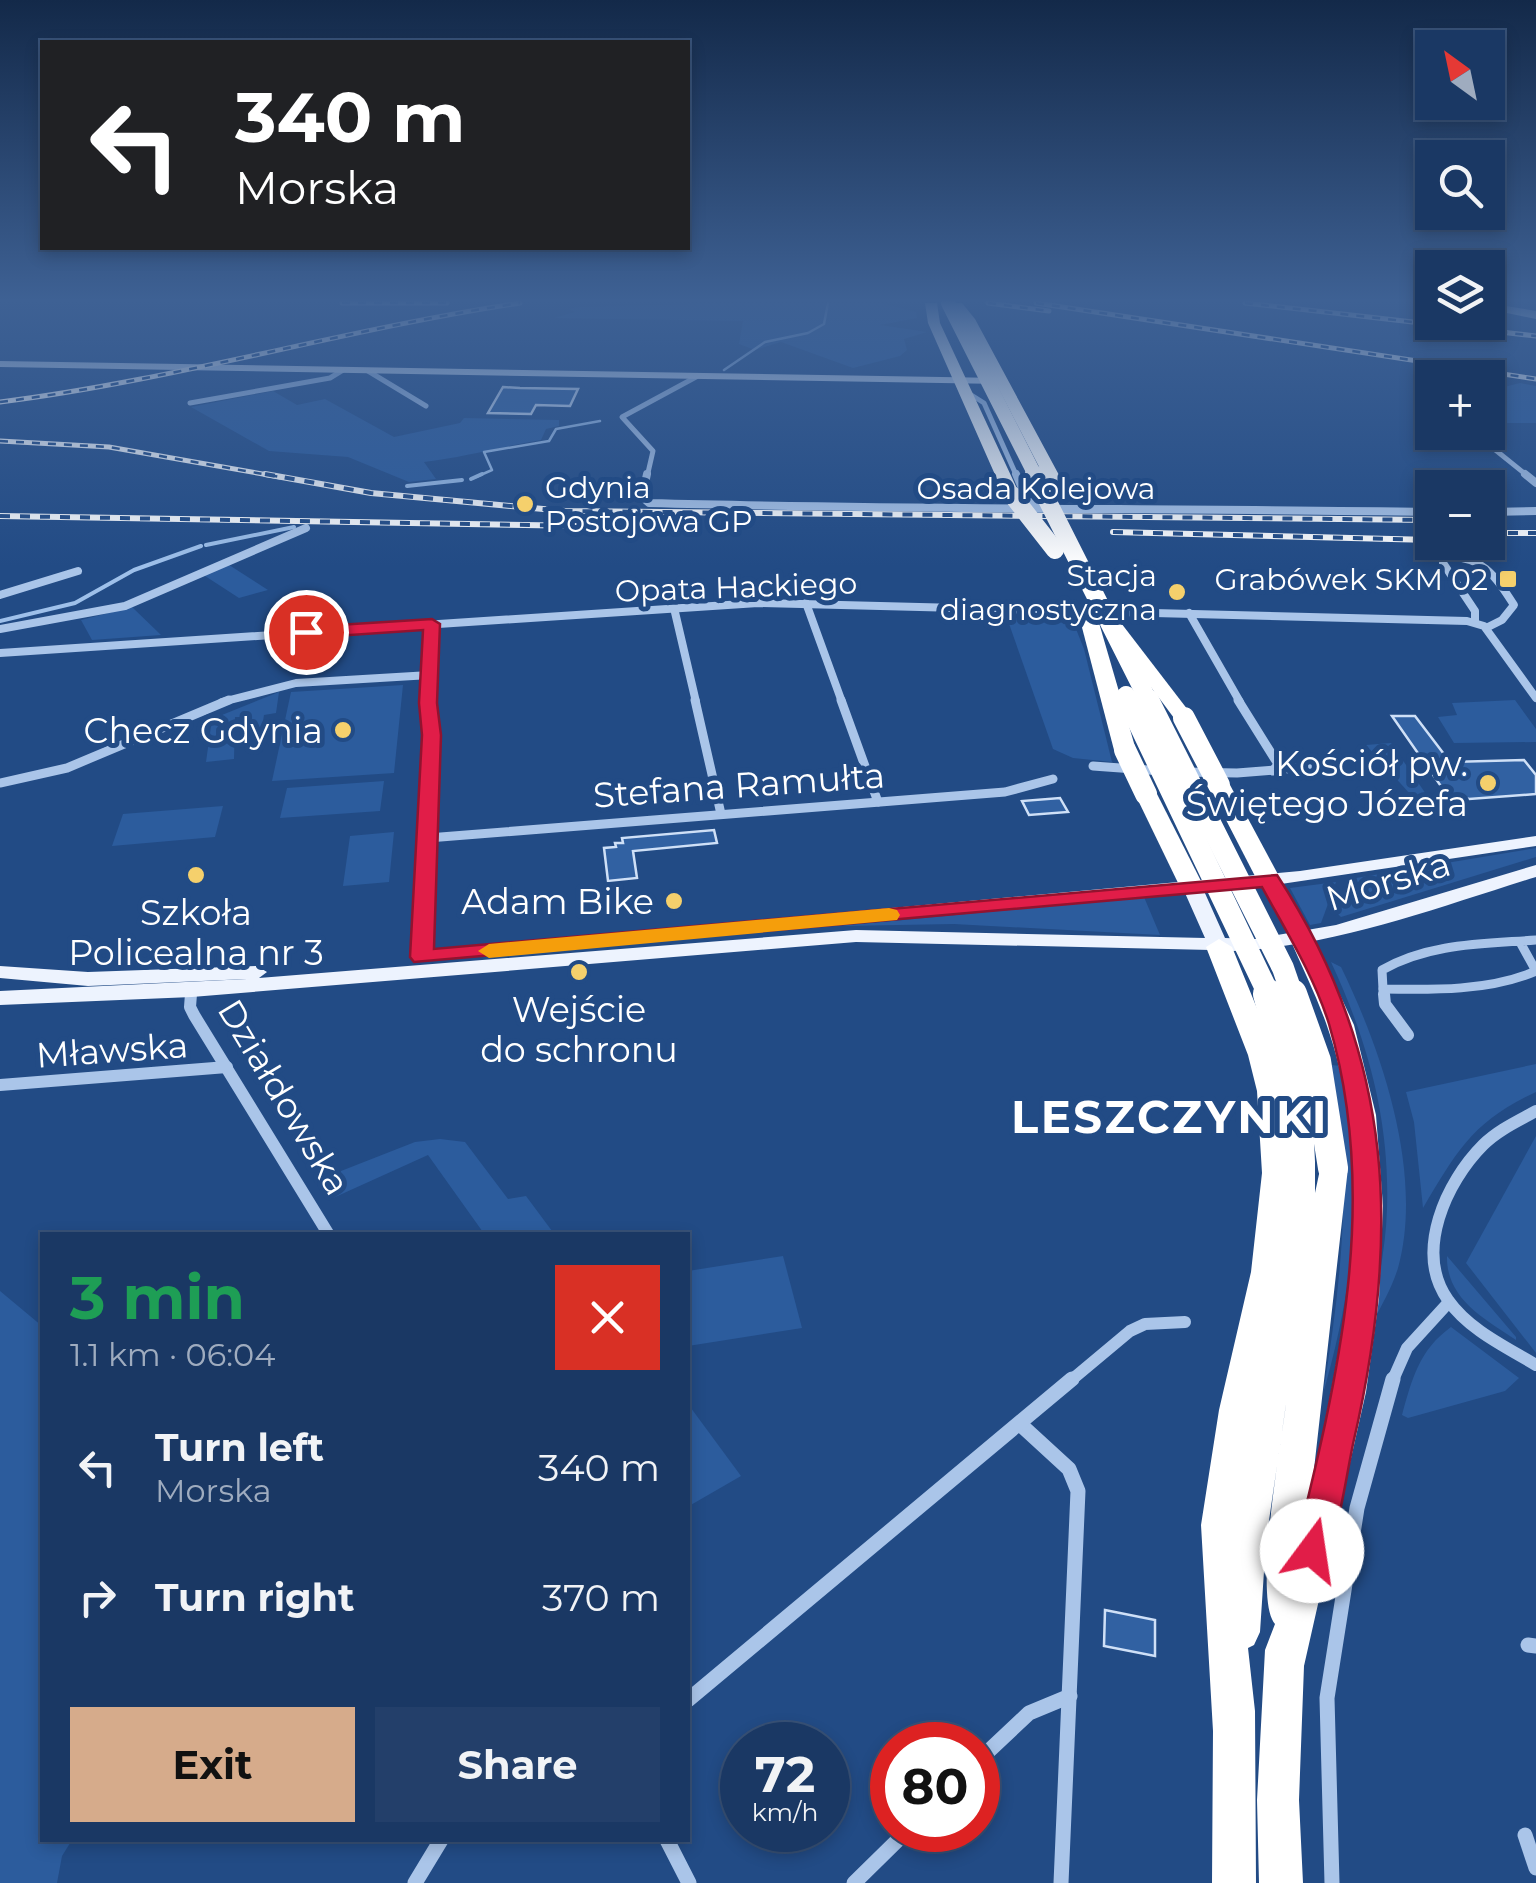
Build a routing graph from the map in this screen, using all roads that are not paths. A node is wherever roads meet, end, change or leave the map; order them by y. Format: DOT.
graph roads {
  1 [pos="258,391"];
  2 [pos="401,391"];
  3 [pos="670,391"];
  4 [pos="964,391"];
  5 [pos="968,391"];
  6 [pos="980,391"];
  7 [pos="989,391"];
  8 [pos="1002,391"];
  9 [pos="1006,391"];
  10 [pos="190,403"];
  11 [pos="426,406"];
  12 [pos="1495,450"];
  13 [pos="1536,483"];
  14 [pos="1044,508"];
  15 [pos="1536,511"];
  16 [pos="1415,512"];
  17 [pos="1505,512"];
  18 [pos="306,528"];
  19 [pos="1062,547"];
  20 [pos="78,571"];
  21 [pos="0,595"];
  22 [pos="806,603"];
  23 [pos="674,608"];
  24 [pos="1188,613"];
  25 [pos="1097,615"];
  26 [pos="1475,622"];
  27 [pos="432,624"];
  28 [pos="1486,628"];
  29 [pos="0,629"];
  30 [pos="0,653"];
  31 [pos="430,674"];
  32 [pos="1536,698"];
  33 [pos="1335,765"];
  34 [pos="1093,766"];
  35 [pos="1273,771"];
  36 [pos="1053,778"];
  37 [pos="0,783"];
  38 [pos="878,802"];
  39 [pos="721,814"];
  40 [pos="428,838"];
  41 [pos="1536,842"];
  42 [pos="1536,871"];
  43 [pos="1269,880"];
  44 [pos="1192,887"];
  45 [pos="1302,939"];
  46 [pos="1536,940"];
  47 [pos="1520,942"];
  48 [pos="1219,946"];
  49 [pos="422,957"];
  50 [pos="0,972"];
  51 [pos="1383,988"];
  52 [pos="192,990"];
  53 [pos="0,998"];
  54 [pos="1408,1035"];
  55 [pos="1262,1055"];
  56 [pos="1352,1063"];
  57 [pos="226,1068"];
  58 [pos="0,1085"];
  59 [pos="1536,1110"];
  60 [pos="327,1232"];
  61 [pos="1449,1302"];
  62 [pos="1185,1322"];
  63 [pos="1536,1366"];
  64 [pos="1021,1425"];
  65 [pos="1285,1664"];
  66 [pos="1070,1696"];
  67 [pos="690,1698"];
  68 [pos="1233,1729"];
  69 [pos="1000,1739"];
  70 [pos="1525,1835"];
  71 [pos="440,1842"];
  72 [pos="667,1842"];
  73 [pos="886,1852"];
  74 [pos="1536,1868"];
  75 [pos="414,1883"];
  76 [pos="689,1883"];
  77 [pos="854,1883"];
  78 [pos="1061,1883"];
  79 [pos="1234,1883"];
  80 [pos="1281,1883"];
  81 [pos="1332,1883"];
  1 -- 10 [label="street"];
  2 -- 11 [label="street"];
  3 -- 14 [label="street, Osada Kolejowa"];
  4 -- 19 [label="highway, bridge"];
  5 -- 14 [label="street"];
  6 -- 19 [label="highway, bridge"];
  7 -- 19 [label="highway, bridge"];
  8 -- 14 [label="street"];
  9 -- 19 [label="highway, bridge"];
  12 -- 13 [label="street"];
  14 -- 16 [label="street, Osada Kolejowa"];
  15 -- 17 [label="street"];
  18 -- 29 [label="street"];
  19 -- 25 [label="highway"];
  20 -- 21 [label="street"];
  22 -- 23 [label="street, Opata Hackiego"];
  22 -- 24 [label="street, Opata Hackiego"];
  22 -- 38 [label="street"];
  23 -- 27 [label="street, Opata Hackiego"];
  23 -- 39 [label="street"];
  24 -- 26 [label="street, Opata Hackiego"];
  24 -- 35 [label="street"];
  25 -- 43 [label="highway, bridge"];
  25 -- 44 [label="highway, bridge"];
  25 -- 65 [label="highway, bridge"];
  25 -- 68 [label="highway, bridge"];
  26 -- 28 [label="street"];
  26 -- 28 [label="street"];
  27 -- 30 [label="street, Opata Hackiego"];
  27 -- 31 [label="street"];
  28 -- 32 [label="street"];
  31 -- 37 [label="street"];
  31 -- 40 [label="street"];
  33 -- 35 [label="street"];
  34 -- 35 [label="street"];
  36 -- 38 [label="street, Stefana Ramułta"];
  38 -- 39 [label="street, Stefana Ramułta"];
  39 -- 40 [label="street, Stefana Ramułta"];
  40 -- 49 [label="street"];
  41 -- 43 [label="main road, Morska"];
  42 -- 45 [label="main road, Morska"];
  43 -- 44 [label="main road, Morska"];
  43 -- 45 [label="main road"];
  44 -- 48 [label="main road"];
  44 -- 49 [label="main road, Morska"];
  45 -- 48 [label="main road, Morska"];
  45 -- 56 [label="highway"];
  46 -- 47 [label="street"];
  47 -- 51 [label="street"];
  47 -- 51 [label="street"];
  48 -- 52 [label="main road, Morska"];
  48 -- 55 [label="highway"];
  49 -- 50 [label="main road, Morska"];
  51 -- 54 [label="street"];
  52 -- 53 [label="main road, Morska"];
  52 -- 57 [label="street, Działdowska"];
  55 -- 56 [label="highway"];
  55 -- 68 [label="highway"];
  56 -- 65 [label="highway"];
  57 -- 58 [label="street, Mławska"];
  57 -- 60 [label="street, Działdowska"];
  59 -- 61 [label="street"];
  61 -- 63 [label="street"];
  61 -- 81 [label="street"];
  62 -- 64 [label="street"];
  64 -- 66 [label="street"];
  64 -- 67 [label="street"];
  65 -- 80 [label="highway"];
  66 -- 69 [label="street"];
  66 -- 78 [label="street"];
  68 -- 79 [label="highway"];
  70 -- 74 [label="street"];
  71 -- 75 [label="street"];
  72 -- 76 [label="street"];
  73 -- 77 [label="street"];
}
